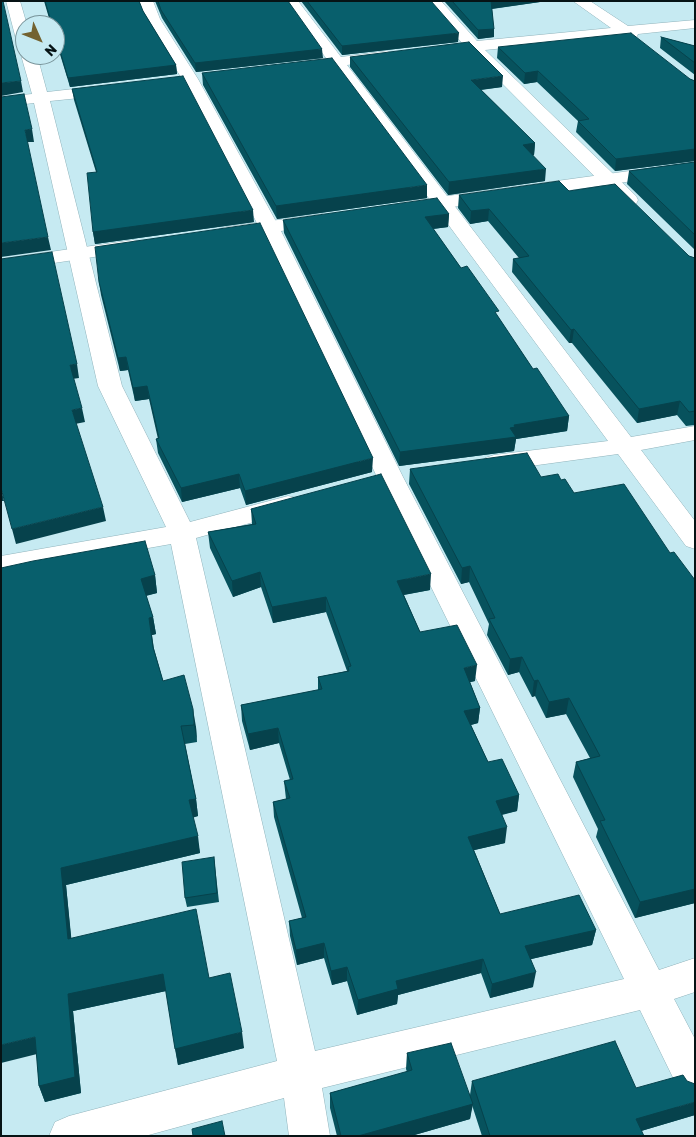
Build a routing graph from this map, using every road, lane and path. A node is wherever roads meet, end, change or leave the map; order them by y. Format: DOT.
graph roads {
  1 [pos="13,1"];
  2 [pos="146,1"];
  3 [pos="291,1"];
  4 [pos="434,1"];
  5 [pos="580,1"];
  6 [pos="17,15"];
  7 [pos="695,24"];
  8 [pos="627,32"];
  9 [pos="642,44"];
  10 [pos="473,46"];
  11 [pos="424,52"];
  12 [pos="405,54"];
  13 [pos="337,62"];
  14 [pos="31,65"];
  15 [pos="278,69"];
  16 [pos="125,88"];
  17 [pos="41,98"];
  18 [pos="1,102"];
  19 [pos="695,167"];
  20 [pos="608,180"];
  21 [pos="441,203"];
  22 [pos="383,211"];
  23 [pos="642,212"];
  24 [pos="336,218"];
  25 [pos="269,227"];
  26 [pos="212,235"];
  27 [pos="154,243"];
  28 [pos="78,254"];
  29 [pos="1,265"];
  30 [pos="695,433"];
  31 [pos="625,446"];
  32 [pos="469,466"];
  33 [pos="315,497"];
  34 [pos="182,533"];
  35 [pos="695,540"];
  36 [pos="1,565"];
  37 [pos="695,975"];
  38 [pos="650,990"];
  39 [pos="300,1074"];
  40 [pos="695,1080"];
  41 [pos="69,1136"];
  42 [pos="310,1136"];
  1 -- 6 [label="street"];
  2 -- 25 [label="street"];
  3 -- 13 [label="street"];
  4 -- 10 [label="street"];
  5 -- 8 [label="street"];
  7 -- 8 [label="street"];
  8 -- 9 [label="street"];
  8 -- 10 [label="street"];
  10 -- 11 [label="street"];
  10 -- 20 [label="street"];
  12 -- 13 [label="street"];
  13 -- 15 [label="street"];
  13 -- 21 [label="street"];
  14 -- 17 [label="street"];
  16 -- 17 [label="street"];
  17 -- 18 [label="street"];
  17 -- 28 [label="street"];
  19 -- 20 [label="street"];
  20 -- 21 [label="street"];
  20 -- 23 [label="street"];
  21 -- 22 [label="street"];
  21 -- 31 [label="street"];
  24 -- 25 [label="street"];
  25 -- 26 [label="street"];
  25 -- 38 [label="street"];
  27 -- 28 [label="street"];
  28 -- 29 [label="street"];
  28 -- 34 [label="street"];
  30 -- 31 [label="street"];
  31 -- 32 [label="street"];
  31 -- 35 [label="street"];
  33 -- 34 [label="street"];
  34 -- 36 [label="street"];
  34 -- 39 [label="street"];
  37 -- 38 [label="street"];
  38 -- 39 [label="street"];
  38 -- 40 [label="street"];
  39 -- 41 [label="street"];
  39 -- 42 [label="street"];
}
